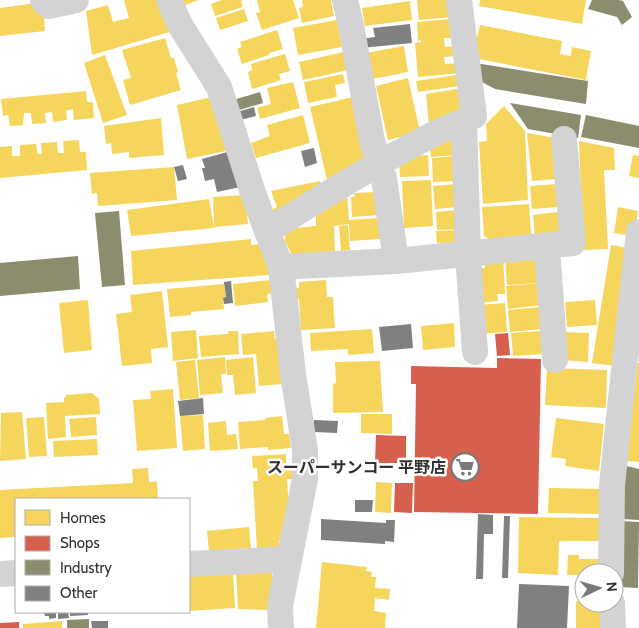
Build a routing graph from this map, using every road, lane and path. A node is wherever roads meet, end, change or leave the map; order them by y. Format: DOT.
graph roads {
  1 [pos="42,0"];
  2 [pos="76,0"];
  3 [pos="169,0"];
  4 [pos="345,0"];
  5 [pos="459,0"];
  6 [pos="464,122"];
  7 [pos="564,139"];
  8 [pos="380,164"];
  9 [pos="266,231"];
  10 [pos="639,232"];
  11 [pos="547,246"];
  12 [pos="468,254"];
  13 [pos="396,261"];
  14 [pos="282,267"];
  15 [pos="475,352"];
  16 [pos="555,360"];
  17 [pos="289,559"];
  18 [pos="611,563"];
  19 [pos="190,564"];
  20 [pos="15,573"];
  21 [pos="0,574"];
  22 [pos="612,613"];
  23 [pos="281,628"];
  24 [pos="613,628"];
  1 -- 2 [label="street"];
  3 -- 9 [label="street"];
  4 -- 8 [label="street"];
  5 -- 6 [label="street"];
  6 -- 8 [label="street"];
  6 -- 12 [label="street"];
  7 -- 11 [label="street"];
  8 -- 9 [label="street"];
  8 -- 13 [label="street"];
  9 -- 14 [label="street"];
  10 -- 18 [label="street"];
  11 -- 12 [label="street"];
  11 -- 16 [label="street"];
  12 -- 13 [label="street"];
  12 -- 15 [label="street"];
  13 -- 14 [label="street"];
  14 -- 17 [label="street"];
  17 -- 19 [label="street"];
  17 -- 23 [label="street"];
  20 -- 21 [label="street"];
  22 -- 24 [label="street"];
}
